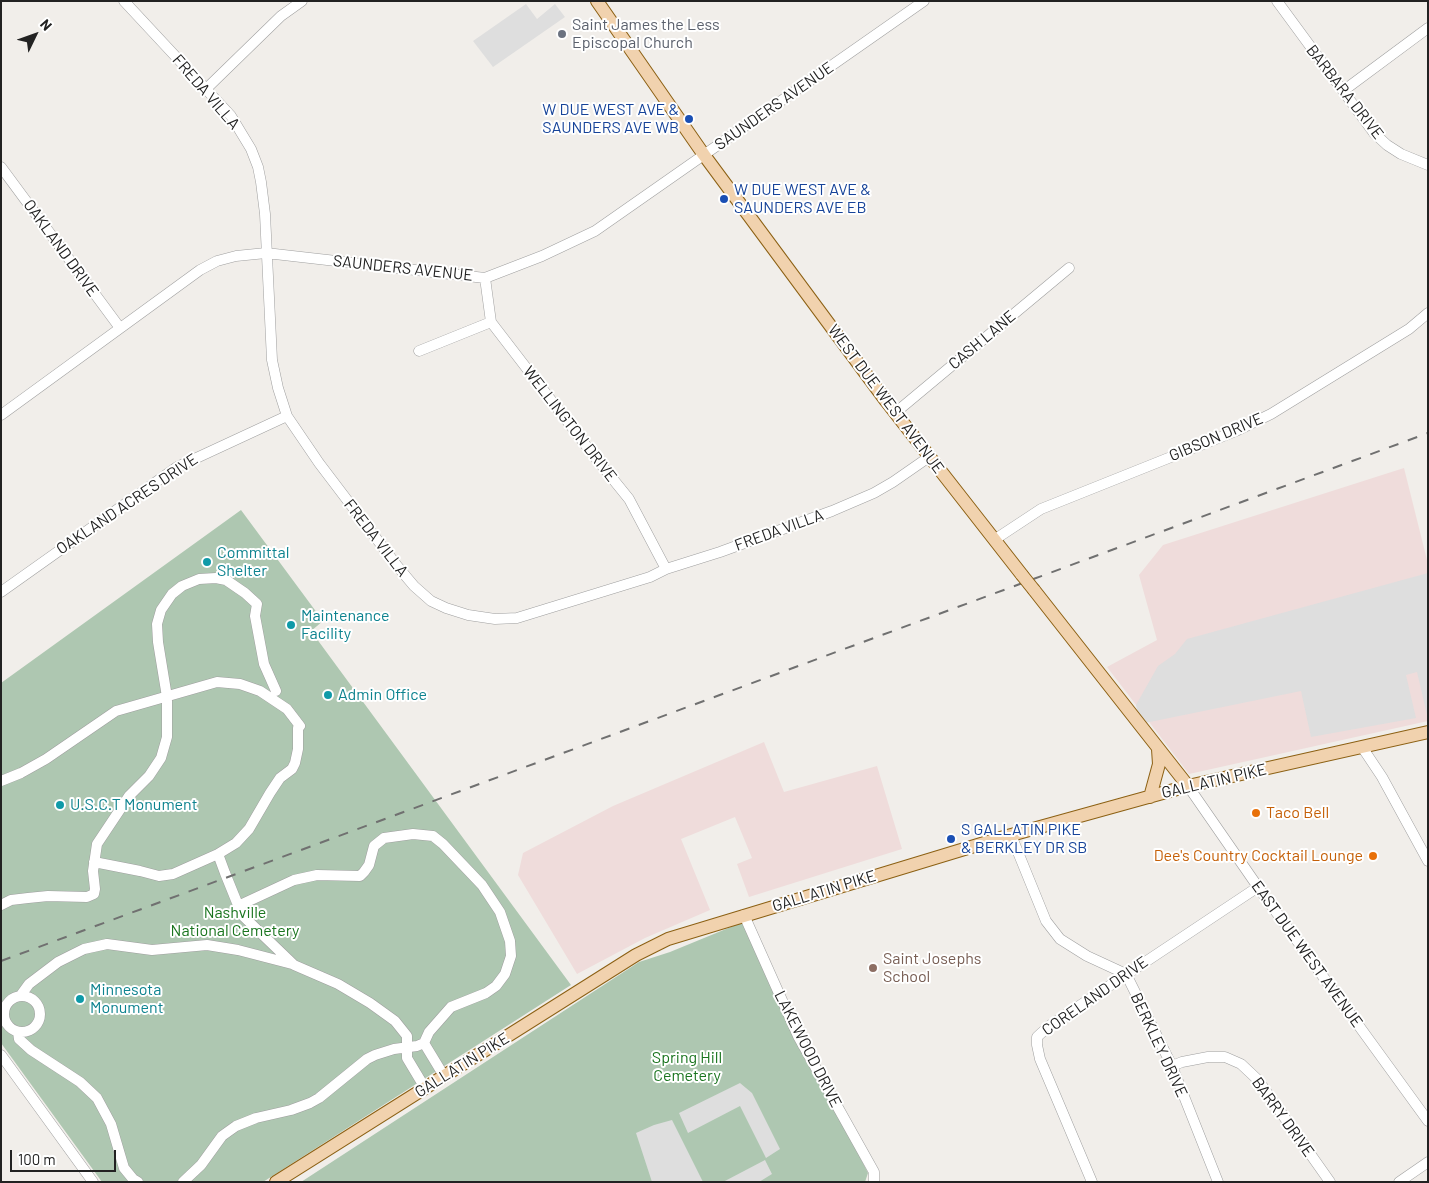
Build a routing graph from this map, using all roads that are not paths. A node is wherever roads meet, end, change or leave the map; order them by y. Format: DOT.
graph roads {
  1 [pos="124,1"];
  2 [pos="302,1"];
  3 [pos="597,1"];
  4 [pos="924,1"];
  5 [pos="1277,1"];
  6 [pos="1428,28"];
  7 [pos="206,89"];
  8 [pos="1343,91"];
  9 [pos="704,155"];
  10 [pos="1428,165"];
  11 [pos="1,167"];
  12 [pos="266,253"];
  13 [pos="1069,268"];
  14 [pos="485,278"];
  15 [pos="1428,313"];
  16 [pos="491,322"];
  17 [pos="120,328"];
  18 [pos="419,351"];
  19 [pos="895,413"];
  20 [pos="1,415"];
  21 [pos="287,416"];
  22 [pos="930,457"];
  23 [pos="994,540"];
  24 [pos="666,569"];
  25 [pos="1,592"];
  26 [pos="276,691"];
  27 [pos="167,697"];
  28 [pos="1428,732"];
  29 [pos="1362,747"];
  30 [pos="1158,749"];
  31 [pos="1,781"];
  32 [pos="1188,786"];
  33 [pos="1150,797"];
  34 [pos="1011,835"];
  35 [pos="218,854"];
  36 [pos="1428,861"];
  37 [pos="94,862"];
  38 [pos="1258,887"];
  39 [pos="1,905"];
  40 [pos="238,906"];
  41 [pos="744,915"];
  42 [pos="294,965"];
  43 [pos="1126,974"];
  44 [pos="21,995"];
  45 [pos="18,1032"];
  46 [pos="424,1043"];
  47 [pos="407,1047"];
  48 [pos="1,1055"];
  49 [pos="1172,1066"];
  50 [pos="444,1076"];
  51 [pos="425,1088"];
  52 [pos="1428,1121"];
  53 [pos="1428,1162"];
  54 [pos="93,1182"];
  55 [pos="138,1182"];
  56 [pos="183,1182"];
  57 [pos="276,1182"];
  58 [pos="874,1182"];
  59 [pos="1092,1182"];
  60 [pos="1218,1182"];
  61 [pos="1330,1182"];
  62 [pos="1399,1182"];
  1 -- 7 [label="street, FREDA VILLA"];
  2 -- 7 [label="street"];
  3 -- 9 [label="main road, WEST DUE WEST AVENUE"];
  4 -- 9 [label="street, SAUNDERS AVENUE"];
  5 -- 8 [label="street, BARBARA DRIVE"];
  6 -- 8 [label="street"];
  7 -- 12 [label="street, FREDA VILLA"];
  8 -- 10 [label="street, BARBARA DRIVE"];
  9 -- 14 [label="street, SAUNDERS AVENUE"];
  9 -- 19 [label="main road, WEST DUE WEST AVENUE"];
  11 -- 17 [label="street, OAKLAND DRIVE"];
  12 -- 14 [label="street, SAUNDERS AVENUE"];
  12 -- 17 [label="street, SAUNDERS AVENUE"];
  12 -- 21 [label="street, FREDA VILLA"];
  13 -- 19 [label="street, CASH LANE"];
  14 -- 16 [label="street, WELLINGTON DRIVE"];
  15 -- 23 [label="street, GIBSON DRIVE"];
  16 -- 18 [label="street"];
  16 -- 24 [label="street, WELLINGTON DRIVE"];
  17 -- 20 [label="street, SAUNDERS AVENUE"];
  19 -- 22 [label="main road, WEST DUE WEST AVENUE"];
  21 -- 24 [label="street, FREDA VILLA"];
  21 -- 25 [label="street, OAKLAND ACRES DRIVE"];
  22 -- 23 [label="main road, WEST DUE WEST AVENUE"];
  22 -- 24 [label="street, FREDA VILLA"];
  23 -- 30 [label="main road, WEST DUE WEST AVENUE, bridge"];
  26 -- 27 [label="street"];
  27 -- 31 [label="street"];
  27 -- 35 [label="street"];
  27 -- 37 [label="street"];
  28 -- 29 [label="main road, GALLATIN PIKE"];
  29 -- 32 [label="main road, GALLATIN PIKE"];
  29 -- 36 [label="street"];
  30 -- 32 [label="main road, WEST DUE WEST AVENUE"];
  30 -- 33 [label="main road"];
  32 -- 33 [label="main road, GALLATIN PIKE"];
  32 -- 38 [label="street, EAST DUE WEST AVENUE"];
  33 -- 34 [label="main road, GALLATIN PIKE"];
  34 -- 41 [label="main road, GALLATIN PIKE"];
  34 -- 43 [label="street, BERKLEY DRIVE"];
  35 -- 37 [label="street"];
  35 -- 40 [label="street"];
  37 -- 39 [label="street"];
  38 -- 43 [label="street, CORELAND DRIVE"];
  38 -- 52 [label="street, EAST DUE WEST AVENUE"];
  40 -- 42 [label="street"];
  40 -- 46 [label="street"];
  41 -- 50 [label="main road, GALLATIN PIKE"];
  41 -- 58 [label="street, LAKEWOOD DRIVE"];
  42 -- 44 [label="street"];
  42 -- 47 [label="street"];
  43 -- 49 [label="street, BERKLEY DRIVE"];
  43 -- 59 [label="street, CORELAND DRIVE"];
  44 -- 45 [label="street"];
  44 -- 45 [label="street"];
  45 -- 55 [label="street"];
  46 -- 47 [label="street"];
  46 -- 50 [label="street"];
  47 -- 51 [label="street"];
  47 -- 56 [label="street"];
  48 -- 54 [label="street"];
  49 -- 60 [label="street, BERKLEY DRIVE"];
  49 -- 61 [label="street, BARRY DRIVE"];
  50 -- 51 [label="main road, GALLATIN PIKE"];
  51 -- 57 [label="main road, GALLATIN PIKE"];
  53 -- 62 [label="street"];
}
